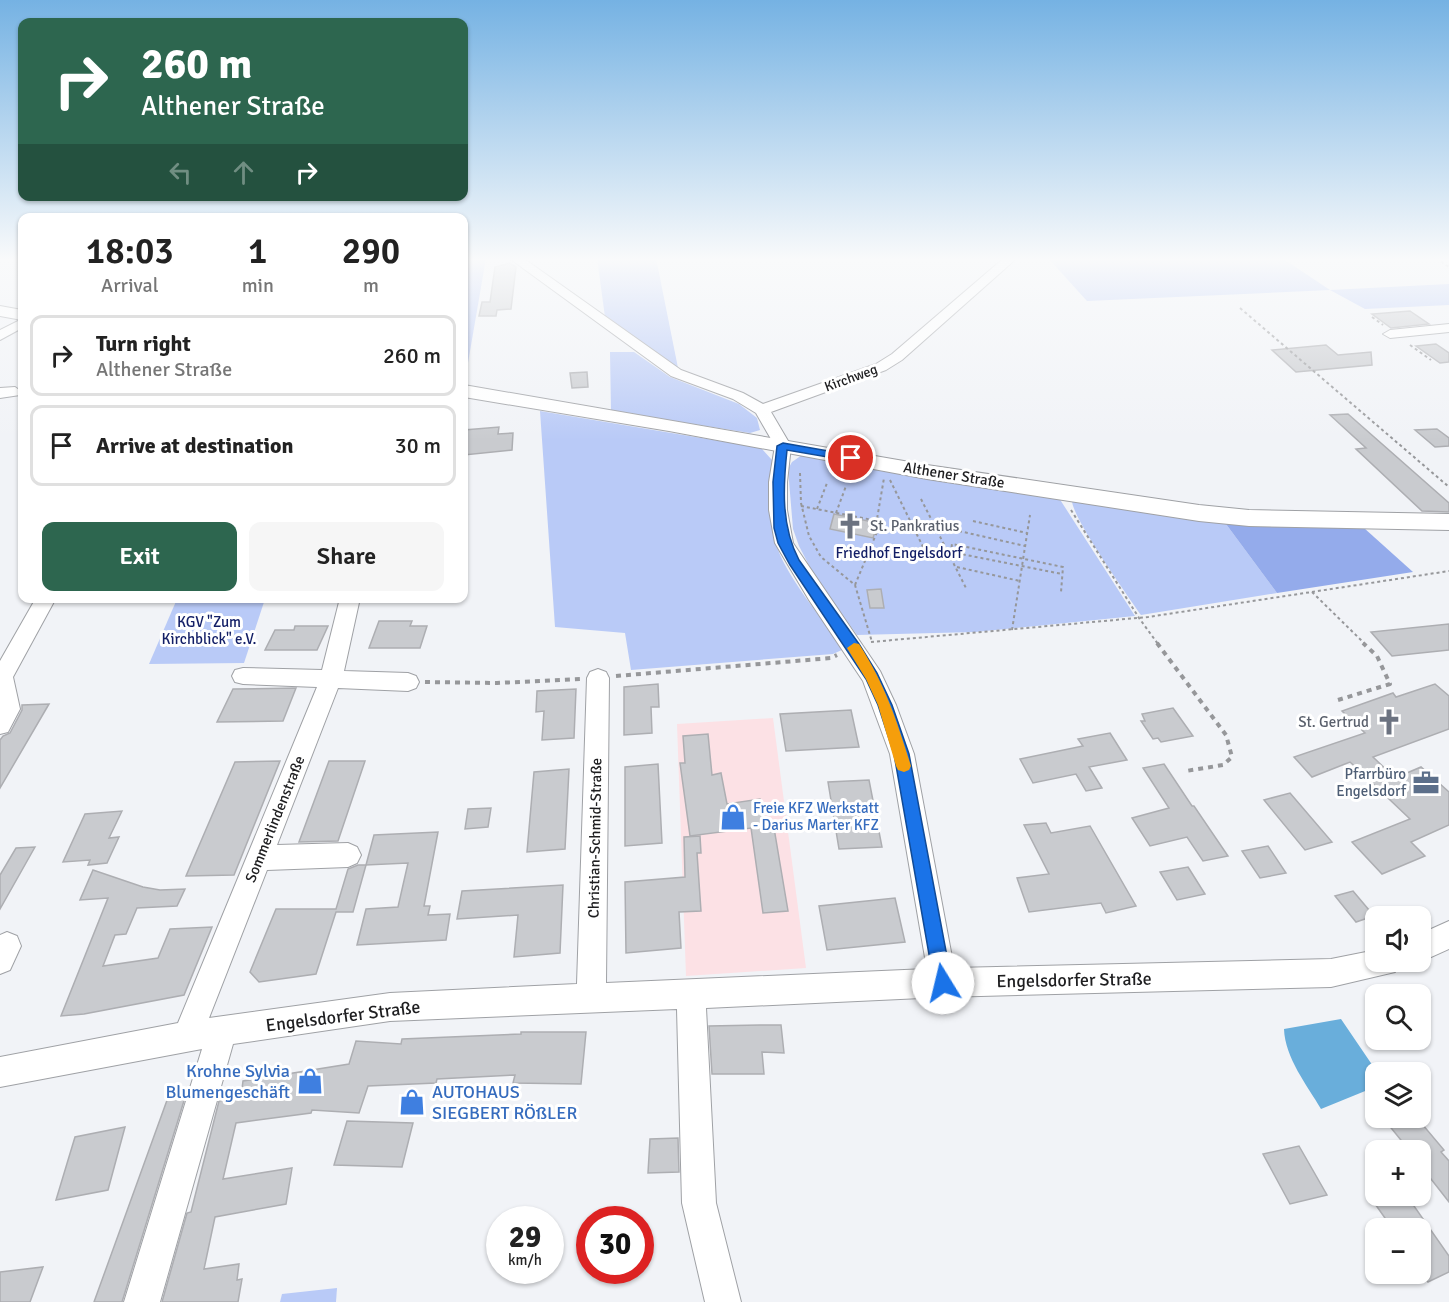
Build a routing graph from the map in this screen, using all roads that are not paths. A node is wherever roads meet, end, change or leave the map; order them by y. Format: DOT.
graph roads {
  1 [pos="600,319"];
  2 [pos="941,319"];
  3 [pos="18,325"];
  4 [pos="1449,328"];
  5 [pos="1390,334"];
  6 [pos="0,336"];
  7 [pos="468,392"];
  8 [pos="762,410"];
  9 [pos="783,446"];
  10 [pos="1449,522"];
  11 [pos="43,603"];
  12 [pos="349,603"];
  13 [pos="243,676"];
  14 [pos="598,678"];
  15 [pos="331,679"];
  16 [pos="408,682"];
  17 [pos="0,725"];
  18 [pos="348,855"];
  19 [pos="259,858"];
  20 [pos="1449,935"];
  21 [pos="1431,943"];
  22 [pos="1365,966"];
  23 [pos="943,983"];
  24 [pos="691,994"];
  25 [pos="591,998"];
  26 [pos="222,1031"];
  27 [pos="187,1036"];
  28 [pos="0,1072"];
  29 [pos="142,1302"];
  30 [pos="723,1302"];
  1 -- 8 [label="street"];
  2 -- 8 [label="street, Kirchweg"];
  3 -- 6 [label="street"];
  4 -- 5 [label="street"];
  7 -- 9 [label="main road, Althener Straße"];
  8 -- 9 [label="street"];
  9 -- 10 [label="main road, Althener Straße"];
  9 -- 23 [label="street"];
  11 -- 17 [label="street"];
  12 -- 15 [label="street, Sommerlindenstraße"];
  13 -- 15 [label="street"];
  14 -- 25 [label="street, Christian-Schmid-Straße"];
  15 -- 16 [label="street"];
  15 -- 19 [label="street, Sommerlindenstraße"];
  18 -- 19 [label="street"];
  19 -- 27 [label="street, Sommerlindenstraße"];
  20 -- 21 [label="street"];
  22 -- 23 [label="street, Engelsdorfer Straße"];
  23 -- 24 [label="street, Engelsdorfer Straße"];
  24 -- 25 [label="street, Engelsdorfer Straße"];
  24 -- 30 [label="street"];
  25 -- 26 [label="street, Engelsdorfer Straße"];
  26 -- 27 [label="street, Engelsdorfer Straße"];
  26 -- 29 [label="street"];
  27 -- 28 [label="street, Engelsdorfer Straße"];
}
